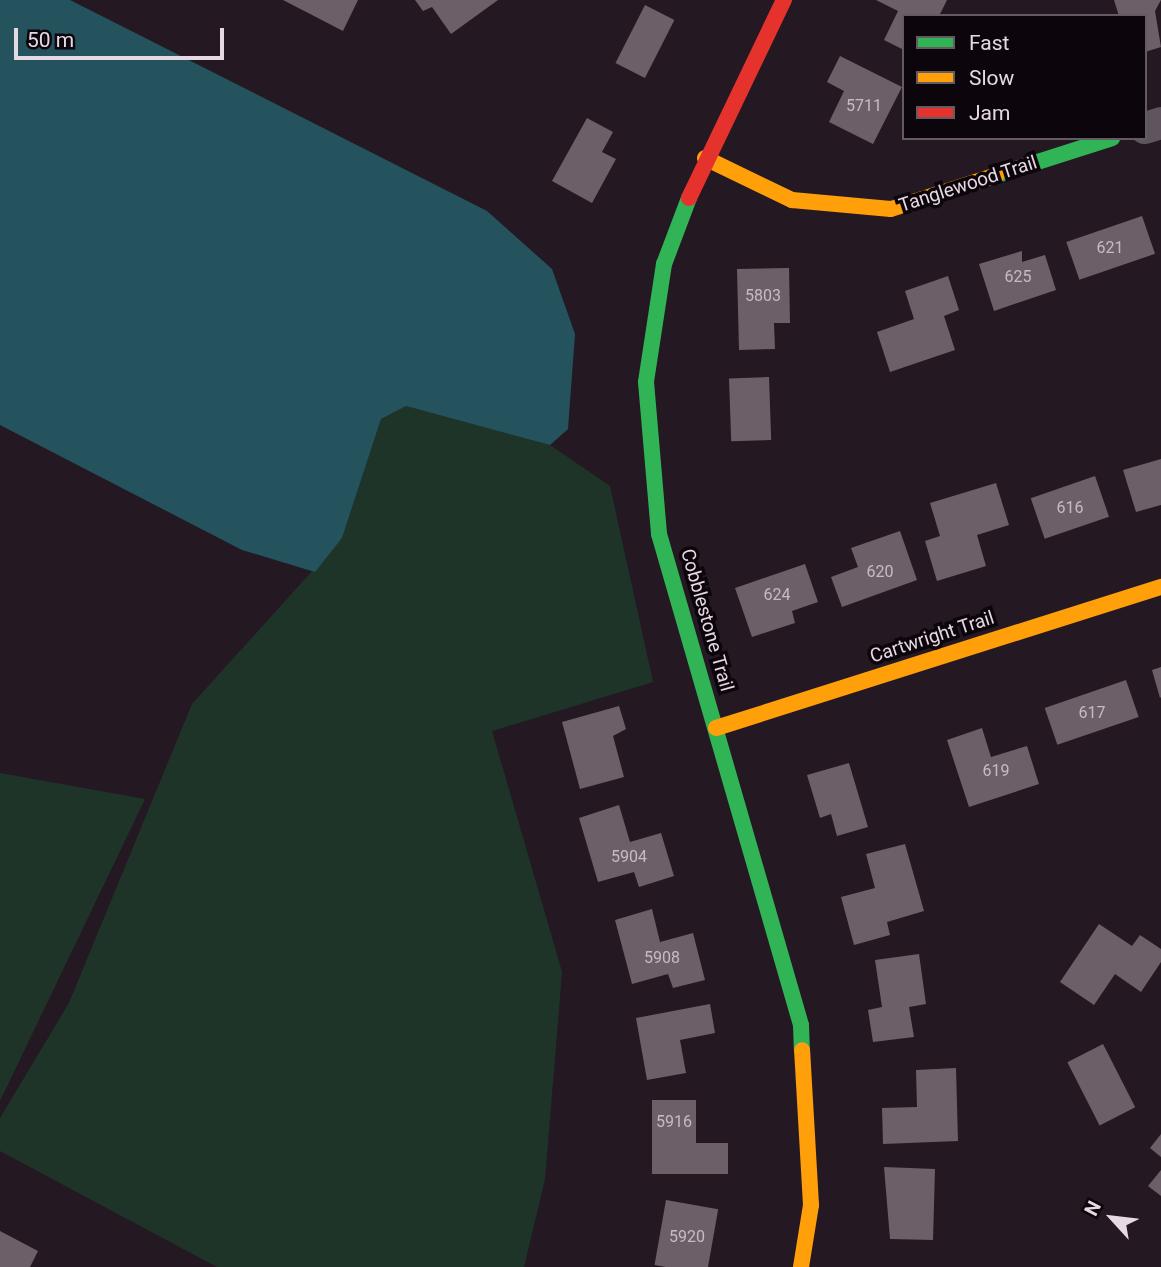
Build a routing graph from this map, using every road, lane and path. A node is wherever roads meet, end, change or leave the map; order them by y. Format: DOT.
graph roads {
  1 [pos="784,0"];
  2 [pos="1106,140"];
  3 [pos="705,158"];
  4 [pos="1161,587"];
  5 [pos="716,728"];
  6 [pos="801,1267"];
  1 -- 3 [label="street, Cobblestone Trail"];
  2 -- 3 [label="street, Tanglewood Trail"];
  3 -- 5 [label="street, Cobblestone Trail"];
  4 -- 5 [label="street, Cartwright Trail"];
  5 -- 6 [label="street, Cobblestone Trail"];
}
